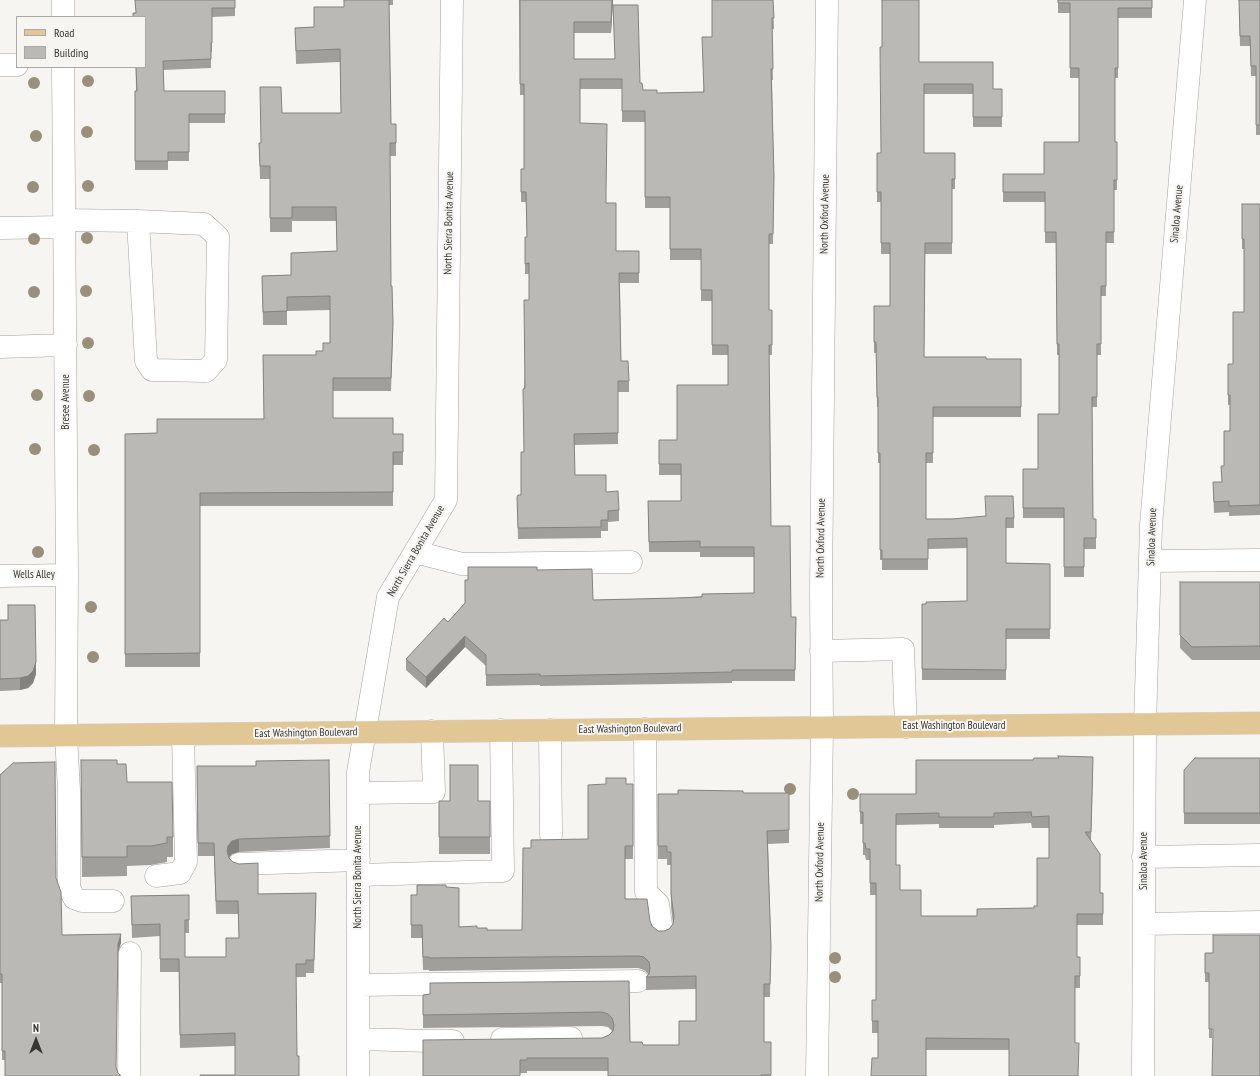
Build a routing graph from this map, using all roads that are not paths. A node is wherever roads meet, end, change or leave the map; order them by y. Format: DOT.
graph roads {
  1 [pos="63,0"];
  2 [pos="452,0"];
  3 [pos="827,0"];
  4 [pos="1195,0"];
  5 [pos="63,16"];
  6 [pos="0,65"];
  7 [pos="16,65"];
  8 [pos="63,68"];
  9 [pos="138,221"];
  10 [pos="64,224"];
  11 [pos="0,228"];
  12 [pos="66,345"];
  13 [pos="0,347"];
  14 [pos="415,552"];
  15 [pos="1260,560"];
  16 [pos="1151,561"];
  17 [pos="631,562"];
  18 [pos="67,575"];
  19 [pos="0,576"];
  20 [pos="821,651"];
  21 [pos="1260,723"];
  22 [pos="1145,725"];
  23 [pos="822,727"];
  24 [pos="906,727"];
  25 [pos="645,729"];
  26 [pos="501,730"];
  27 [pos="550,730"];
  28 [pos="432,731"];
  29 [pos="364,732"];
  30 [pos="183,735"];
  31 [pos="0,736"];
  32 [pos="66,736"];
  33 [pos="358,793"];
  34 [pos="551,835"];
  35 [pos="1260,855"];
  36 [pos="1143,857"];
  37 [pos="239,864"];
  38 [pos="358,868"];
  39 [pos="156,876"];
  40 [pos="113,901"];
  41 [pos="1260,922"];
  42 [pos="1144,924"];
  43 [pos="662,932"];
  44 [pos="130,953"];
  45 [pos="638,981"];
  46 [pos="358,985"];
  47 [pos="587,1038"];
  48 [pos="358,1039"];
  49 [pos="130,1076"];
  50 [pos="358,1076"];
  51 [pos="817,1076"];
  52 [pos="1143,1076"];
  1 -- 5 [label="street"];
  2 -- 14 [label="street, North Sierra Bonita Avenue"];
  3 -- 20 [label="street, North Oxford Avenue"];
  4 -- 16 [label="street, Sinaloa Avenue"];
  6 -- 7 [label="street"];
  8 -- 10 [label="street, Bresee Avenue"];
  9 -- 9 [label="street"];
  9 -- 10 [label="street"];
  10 -- 11 [label="street"];
  10 -- 12 [label="street, Bresee Avenue"];
  12 -- 13 [label="street"];
  12 -- 18 [label="street, Bresee Avenue"];
  14 -- 17 [label="street"];
  14 -- 29 [label="street, North Sierra Bonita Avenue"];
  15 -- 16 [label="street"];
  16 -- 22 [label="street, Sinaloa Avenue"];
  18 -- 19 [label="street, Wells Alley"];
  18 -- 32 [label="street, Bresee Avenue"];
  20 -- 23 [label="street, North Oxford Avenue"];
  20 -- 24 [label="street"];
  21 -- 22 [label="main road, East Washington Boulevard"];
  22 -- 24 [label="main road, East Washington Boulevard"];
  22 -- 36 [label="street, Sinaloa Avenue"];
  23 -- 24 [label="main road, East Washington Boulevard"];
  23 -- 25 [label="main road, East Washington Boulevard"];
  23 -- 51 [label="street, North Oxford Avenue"];
  25 -- 27 [label="main road, East Washington Boulevard"];
  25 -- 43 [label="street"];
  26 -- 27 [label="main road, East Washington Boulevard"];
  26 -- 28 [label="main road, East Washington Boulevard"];
  26 -- 38 [label="street"];
  27 -- 34 [label="street"];
  28 -- 29 [label="main road, East Washington Boulevard"];
  28 -- 33 [label="street"];
  29 -- 30 [label="main road, East Washington Boulevard"];
  29 -- 33 [label="street, North Sierra Bonita Avenue"];
  30 -- 32 [label="main road, East Washington Boulevard"];
  30 -- 39 [label="street"];
  31 -- 32 [label="main road, East Washington Boulevard"];
  32 -- 40 [label="street, Bresee Avenue"];
  33 -- 38 [label="street, North Sierra Bonita Avenue"];
  35 -- 36 [label="street"];
  36 -- 42 [label="street, Sinaloa Avenue"];
  37 -- 38 [label="street"];
  38 -- 46 [label="street, North Sierra Bonita Avenue"];
  41 -- 42 [label="street"];
  42 -- 52 [label="street, Sinaloa Avenue"];
  44 -- 49 [label="street"];
  45 -- 46 [label="street"];
  46 -- 48 [label="street, North Sierra Bonita Avenue"];
  47 -- 48 [label="street"];
  48 -- 50 [label="street, North Sierra Bonita Avenue"];
}
